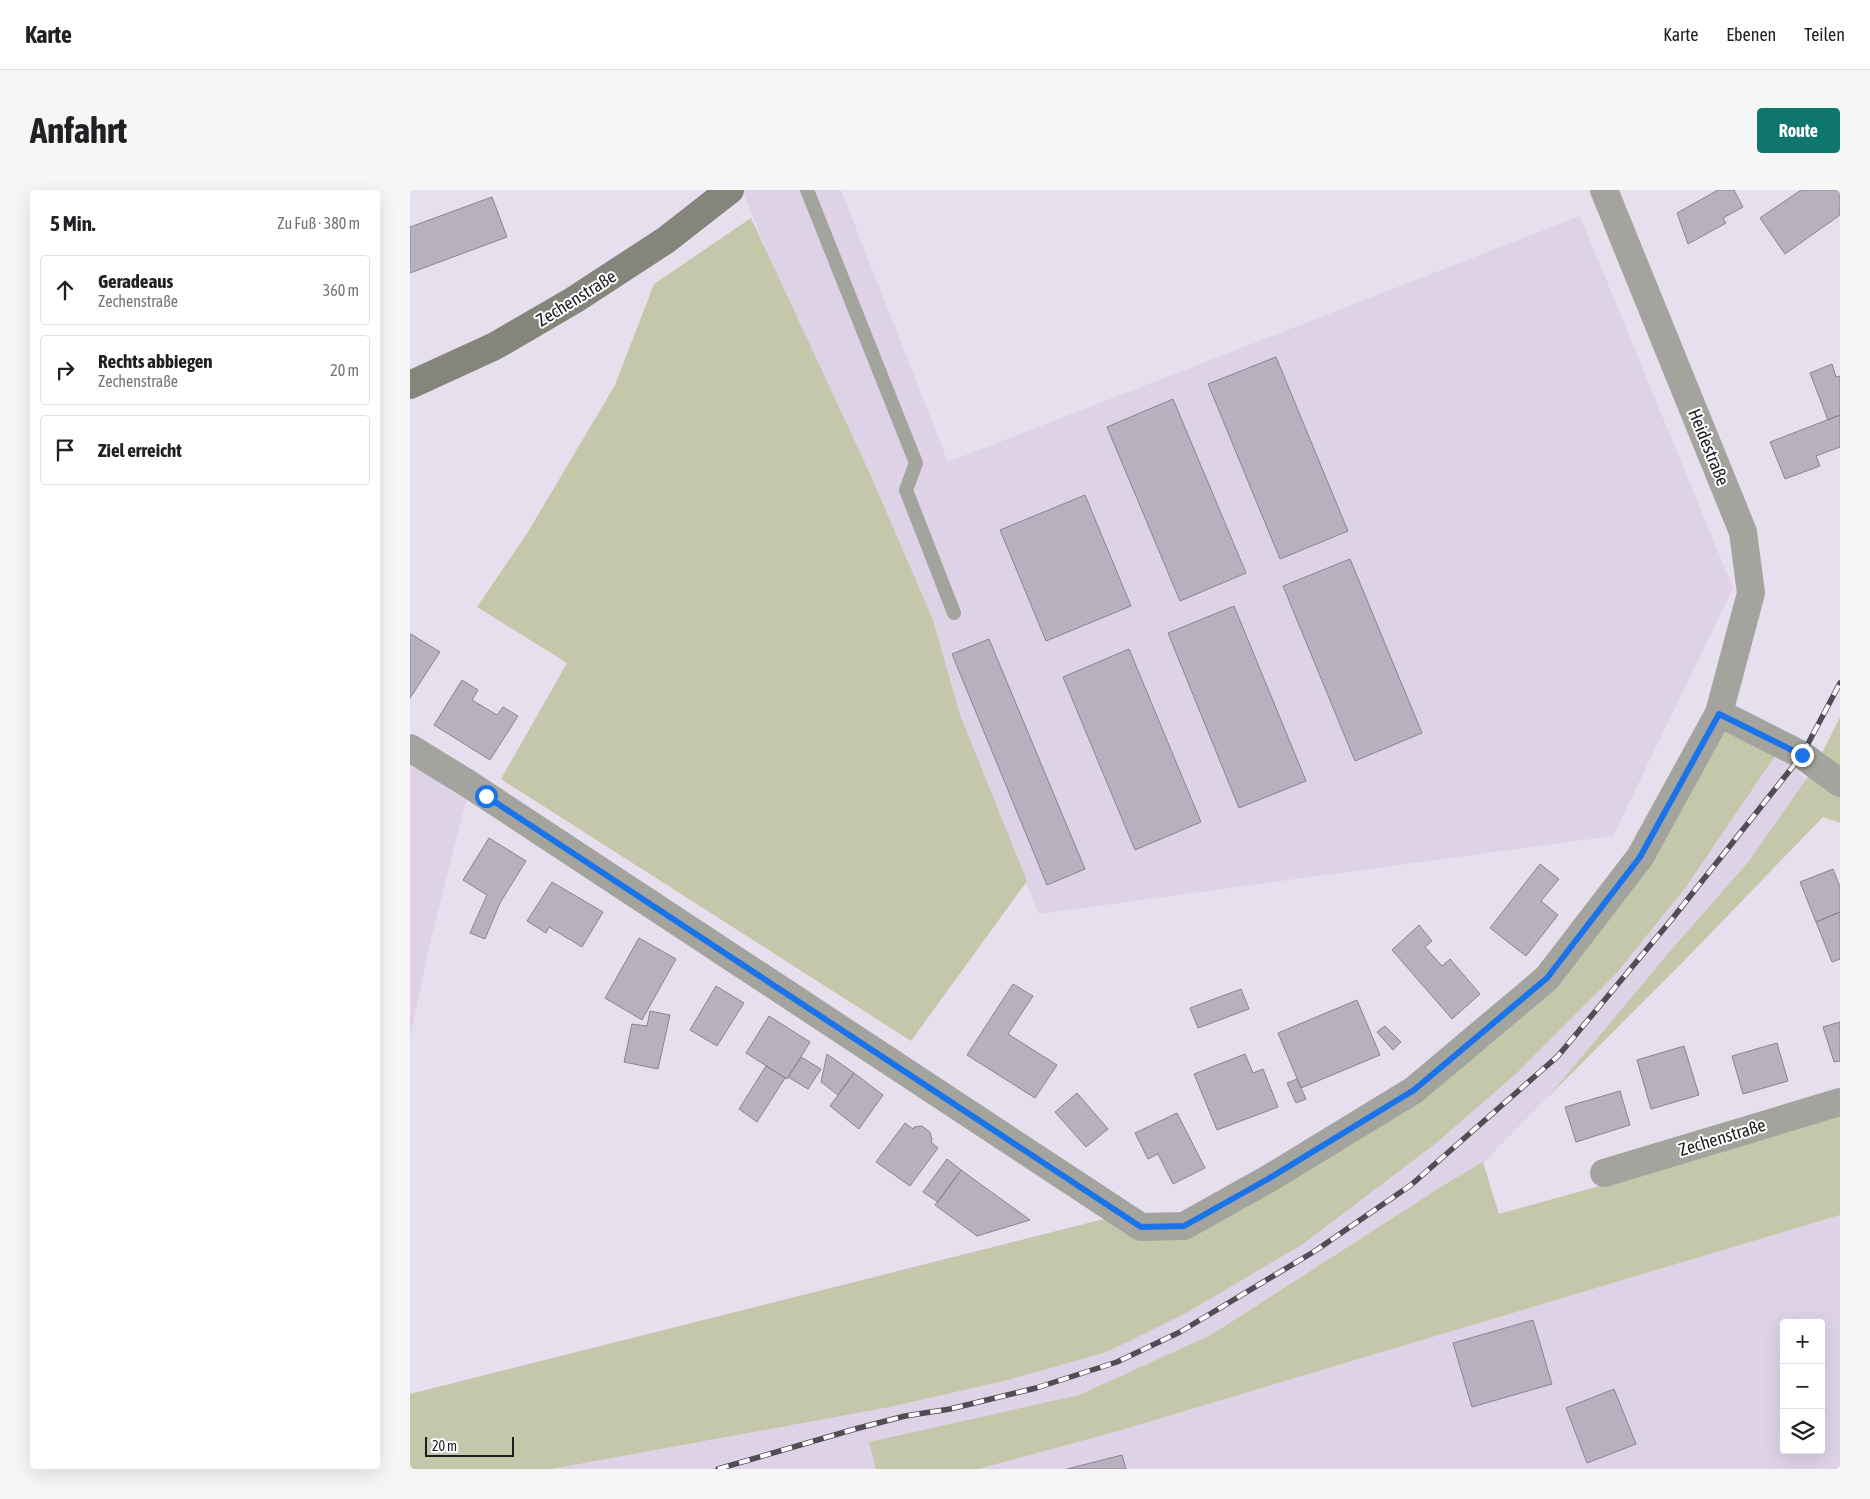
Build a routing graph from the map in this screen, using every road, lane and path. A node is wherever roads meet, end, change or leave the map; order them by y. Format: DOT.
graph roads {
  1 [pos="730,190"];
  2 [pos="807,190"];
  3 [pos="1604,190"];
  4 [pos="410,386"];
  5 [pos="954,613"];
  6 [pos="1719,714"];
  7 [pos="410,748"];
  8 [pos="1840,783"];
  9 [pos="1840,1102"];
  10 [pos="1604,1173"];
  1 -- 4 [label="street, Zechenstraße"];
  2 -- 5 [label="lane"];
  3 -- 6 [label="street, Heidestraße"];
  6 -- 7 [label="street"];
  6 -- 8 [label="street"];
  9 -- 10 [label="street, Zechenstraße"];
}
